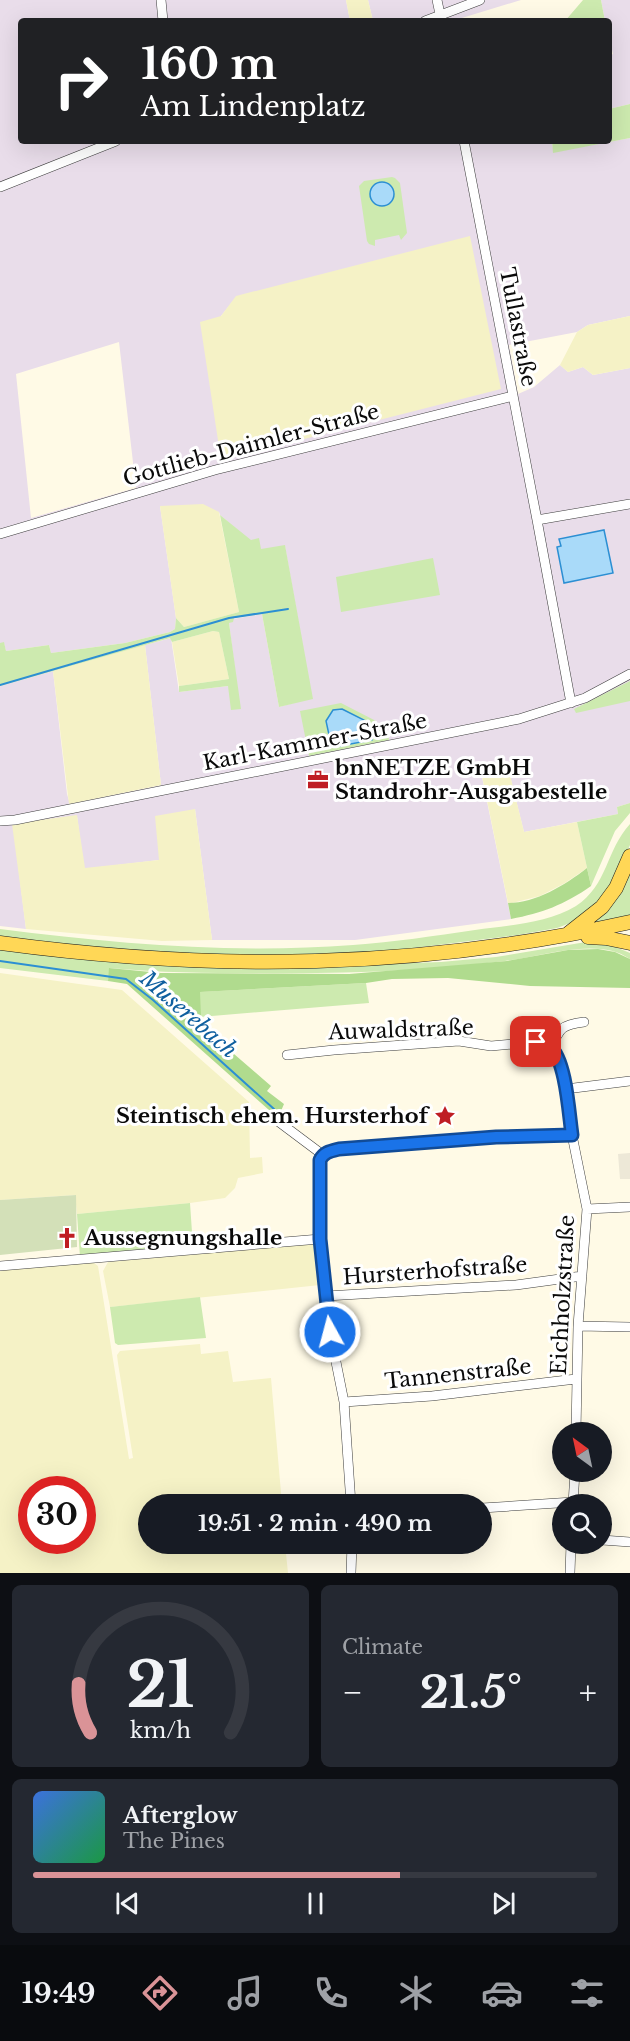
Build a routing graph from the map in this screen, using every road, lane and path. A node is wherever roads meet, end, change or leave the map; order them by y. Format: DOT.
graph roads {
  1 [pos="161,0"];
  2 [pos="437,0"];
  3 [pos="480,0"];
  4 [pos="163,18"];
  5 [pos="440,18"];
  6 [pos="108,144"];
  7 [pos="465,144"];
  8 [pos="0,187"];
  9 [pos="513,396"];
  10 [pos="630,504"];
  11 [pos="537,520"];
  12 [pos="0,534"];
  13 [pos="630,674"];
  14 [pos="571,704"];
  15 [pos="0,821"];
  16 [pos="630,856"];
  17 [pos="630,922"];
  18 [pos="565,936"];
  19 [pos="0,943"];
  20 [pos="630,943"];
  21 [pos="584,1022"];
  22 [pos="551,1048"];
  23 [pos="287,1055"];
  24 [pos="630,1081"];
  25 [pos="566,1089"];
  26 [pos="271,1116"];
  27 [pos="572,1135"];
  28 [pos="323,1155"];
  29 [pos="630,1207"];
  30 [pos="587,1209"];
  31 [pos="320,1239"];
  32 [pos="0,1266"];
  33 [pos="582,1276"];
  34 [pos="326,1296"];
  35 [pos="578,1326"];
  36 [pos="630,1326"];
  37 [pos="576,1379"];
  38 [pos="344,1402"];
  39 [pos="576,1422"];
  40 [pos="350,1494"];
  41 [pos="552,1504"];
  42 [pos="492,1507"];
  43 [pos="612,1541"];
  44 [pos="630,1542"];
  45 [pos="352,1554"];
  46 [pos="571,1554"];
  47 [pos="351,1573"];
  48 [pos="570,1573"];
  1 -- 4 [label="street"];
  2 -- 5 [label="street"];
  3 -- 5 [label="street"];
  6 -- 8 [label="street"];
  7 -- 9 [label="street, Tullastraße"];
  9 -- 11 [label="street, Tullastraße"];
  9 -- 12 [label="street, Gottlieb-Daimler-Straße"];
  10 -- 11 [label="street"];
  11 -- 14 [label="street, Tullastraße"];
  13 -- 14 [label="street, Karl-Kammer-Straße"];
  14 -- 15 [label="street, Karl-Kammer-Straße"];
  16 -- 18 [label="main road"];
  17 -- 18 [label="main road"];
  18 -- 19 [label="main road"];
  18 -- 20 [label="main road"];
  21 -- 22 [label="street"];
  22 -- 23 [label="street, Auwaldstraße"];
  22 -- 25 [label="street"];
  24 -- 25 [label="street"];
  25 -- 27 [label="street, Eichholzstraße"];
  26 -- 28 [label="street"];
  27 -- 28 [label="street"];
  27 -- 30 [label="street, Eichholzstraße"];
  28 -- 31 [label="street"];
  29 -- 30 [label="street"];
  30 -- 33 [label="street, Eichholzstraße"];
  31 -- 32 [label="street"];
  31 -- 34 [label="street"];
  33 -- 34 [label="street, Hursterhofstraße"];
  33 -- 35 [label="street, Eichholzstraße"];
  34 -- 38 [label="street"];
  35 -- 36 [label="street"];
  35 -- 37 [label="street, Eichholzstraße"];
  37 -- 38 [label="street, Tannenstraße"];
  37 -- 39 [label="street, Eichholzstraße"];
  38 -- 40 [label="street"];
  41 -- 42 [label="street"];
  43 -- 44 [label="street"];
  45 -- 47 [label="street"];
  46 -- 48 [label="street"];
}
